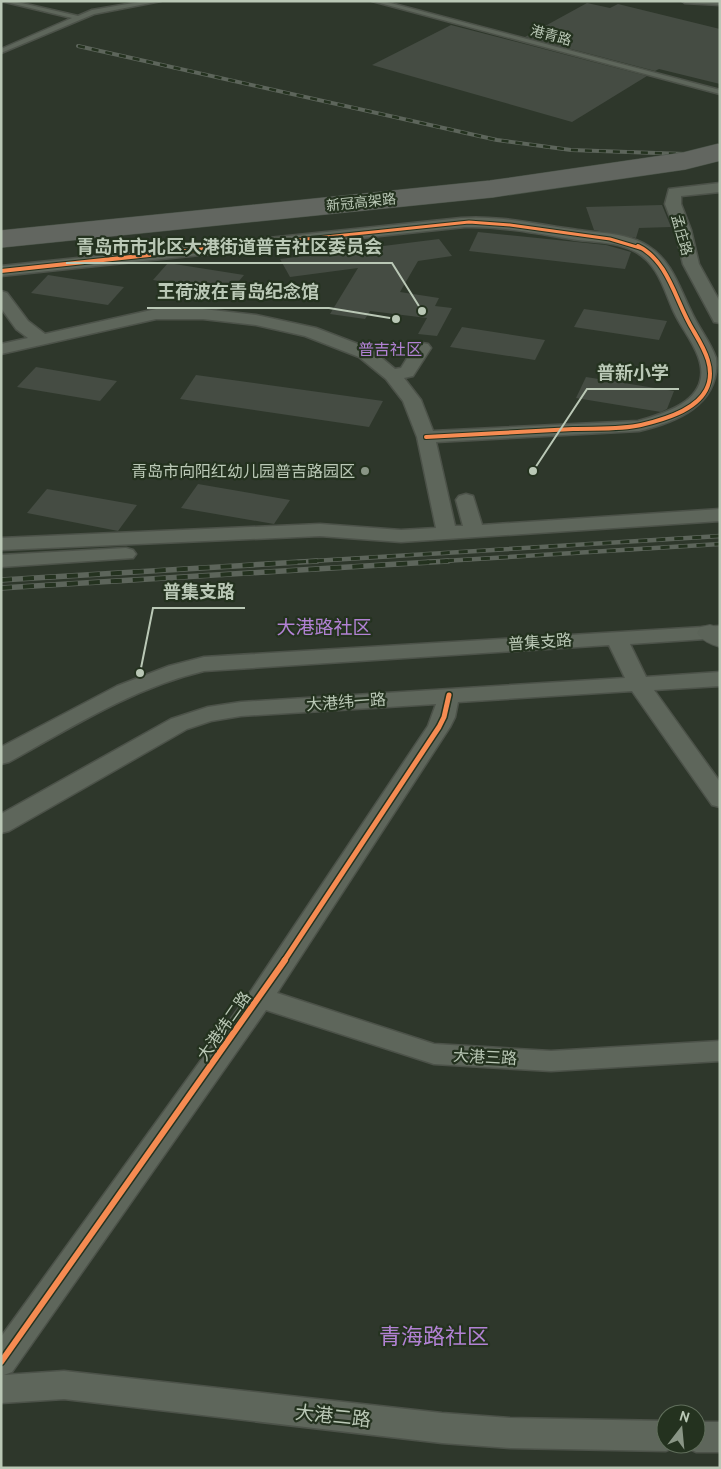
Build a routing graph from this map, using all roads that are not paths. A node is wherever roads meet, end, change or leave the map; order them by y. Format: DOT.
graph roads {
  1 [pos="4,1"];
  2 [pos="158,1"];
  3 [pos="375,1"];
  4 [pos="685,1"];
  5 [pos="707,2"];
  6 [pos="720,3"];
  7 [pos="79,18"];
  8 [pos="1,51"];
  9 [pos="720,92"];
  10 [pos="720,152"];
  11 [pos="720,164"];
  12 [pos="720,187"];
  13 [pos="1,240"];
  14 [pos="1,252"];
  15 [pos="1,271"];
  16 [pos="1,296"];
  17 [pos="720,318"];
  18 [pos="42,340"];
  19 [pos="422,348"];
  20 [pos="1,349"];
  21 [pos="392,375"];
  22 [pos="426,436"];
  23 [pos="466,500"];
  24 [pos="720,515"];
  25 [pos="474,531"];
  26 [pos="448,533"];
  27 [pos="402,536"];
  28 [pos="1,544"];
  29 [pos="1,561"];
  30 [pos="717,634"];
  31 [pos="616,637"];
  32 [pos="720,679"];
  33 [pos="639,685"];
  34 [pos="449,695"];
  35 [pos="1,757"];
  36 [pos="720,799"];
  37 [pos="1,825"];
  38 [pos="260,998"];
  39 [pos="720,1051"];
  40 [pos="1,1362"];
  41 [pos="1,1389"];
  42 [pos="656,1436"];
  43 [pos="706,1436"];
  44 [pos="720,1437"];
  1 -- 7 [label="lane"];
  2 -- 7 [label="lane"];
  3 -- 9 [label="lane, 港青路"];
  4 -- 5 [label="lane"];
  5 -- 6 [label="lane"];
  7 -- 8 [label="lane"];
  10 -- 13 [label="highway, 新冠高架路, bridge"];
  11 -- 14 [label="highway, 新冠高架路"];
  12 -- 17 [label="street, 孟庄路"];
  15 -- 22 [label="street"];
  16 -- 18 [label="street"];
  18 -- 20 [label="street"];
  18 -- 21 [label="street"];
  19 -- 21 [label="street"];
  21 -- 22 [label="street"];
  22 -- 26 [label="street"];
  23 -- 25 [label="street"];
  24 -- 25 [label="street"];
  25 -- 26 [label="street"];
  26 -- 27 [label="street"];
  27 -- 28 [label="street"];
  27 -- 29 [label="street"];
  30 -- 31 [label="street, 普集支路"];
  31 -- 33 [label="street"];
  31 -- 35 [label="street, 普集支路"];
  32 -- 33 [label="street, 大港纬一路"];
  33 -- 34 [label="street, 大港纬一路"];
  33 -- 36 [label="street"];
  34 -- 37 [label="street, 大港纬一路"];
  34 -- 38 [label="street, 大港纬二路"];
  38 -- 39 [label="street, 大港三路"];
  38 -- 40 [label="street, 大港纬二路"];
  41 -- 42 [label="street, 大港二路"];
  43 -- 44 [label="street"];
}
